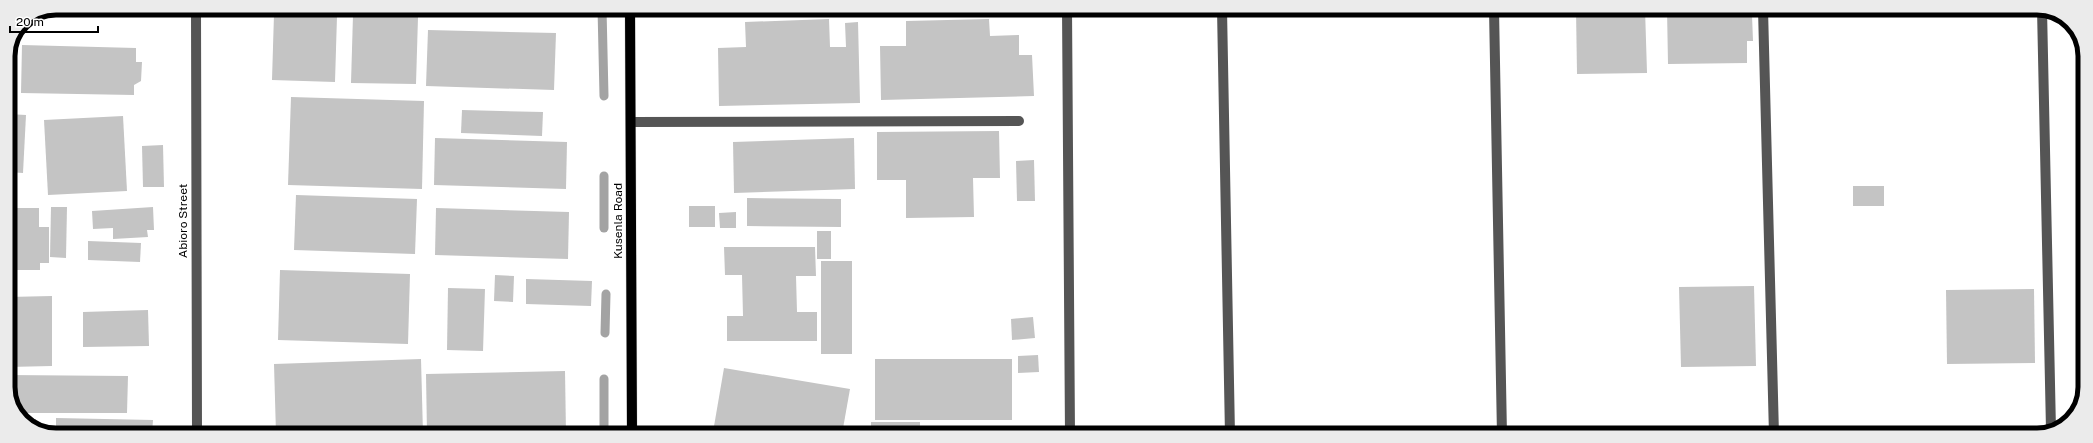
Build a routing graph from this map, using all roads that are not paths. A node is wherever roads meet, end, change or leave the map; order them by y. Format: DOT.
graph roads {
  1 [pos="196,15"];
  2 [pos="630,15"];
  3 [pos="1067,15"];
  4 [pos="1222,15"];
  5 [pos="1494,15"];
  6 [pos="1763,15"];
  7 [pos="2042,16"];
  8 [pos="1019,121"];
  9 [pos="630,122"];
  10 [pos="2052,425"];
  11 [pos="196,428"];
  12 [pos="632,428"];
  13 [pos="1070,428"];
  14 [pos="1230,428"];
  15 [pos="1502,428"];
  16 [pos="1774,428"];
  1 -- 11 [label="street, Abioro Street"];
  2 -- 9 [label="main road, Kusenla Road"];
  3 -- 13 [label="street"];
  4 -- 14 [label="street"];
  5 -- 15 [label="street"];
  6 -- 16 [label="street"];
  7 -- 10 [label="street"];
  8 -- 9 [label="street"];
  9 -- 12 [label="main road, Kusenla Road"];
}
